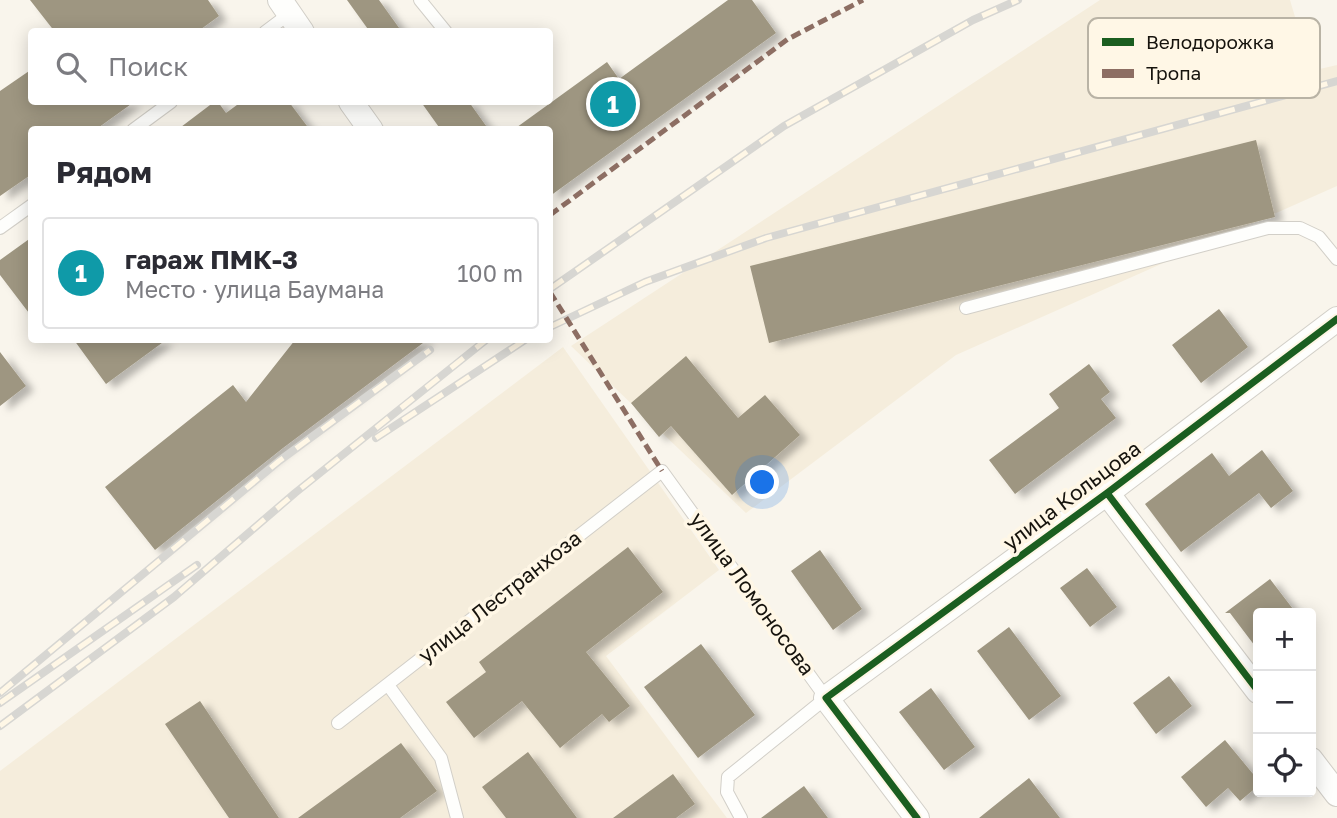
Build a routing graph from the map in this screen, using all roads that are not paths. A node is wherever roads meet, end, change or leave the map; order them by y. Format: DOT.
graph roads {
  1 [pos="420,0"];
  2 [pos="290,15"];
  3 [pos="271,28"];
  4 [pos="443,28"];
  5 [pos="167,105"];
  6 [pos="353,105"];
  7 [pos="138,126"];
  8 [pos="368,126"];
  9 [pos="28,208"];
  10 [pos="0,228"];
  11 [pos="1337,260"];
  12 [pos="966,308"];
  13 [pos="1337,319"];
  14 [pos="662,471"];
  15 [pos="1107,493"];
  16 [pos="1253,684"];
  17 [pos="388,685"];
  18 [pos="827,698"];
  19 [pos="338,723"];
  20 [pos="1316,767"];
  21 [pos="1337,794"];
  22 [pos="457,818"];
  23 [pos="741,818"];
  24 [pos="918,818"];
  1 -- 4 [label="lane"];
  2 -- 3 [label="lane"];
  5 -- 7 [label="lane"];
  6 -- 8 [label="street"];
  9 -- 10 [label="lane"];
  11 -- 12 [label="lane"];
  13 -- 15 [label="street, улица Кольцова"];
  14 -- 17 [label="lane, улица Лестранхоза"];
  14 -- 18 [label="lane, улица Ломоносова"];
  15 -- 16 [label="street"];
  15 -- 18 [label="street, улица Кольцова"];
  17 -- 19 [label="lane, улица Лестранхоза"];
  17 -- 22 [label="lane"];
  18 -- 23 [label="lane"];
  18 -- 24 [label="street, улица Ломоносова"];
  20 -- 21 [label="street"];
}
